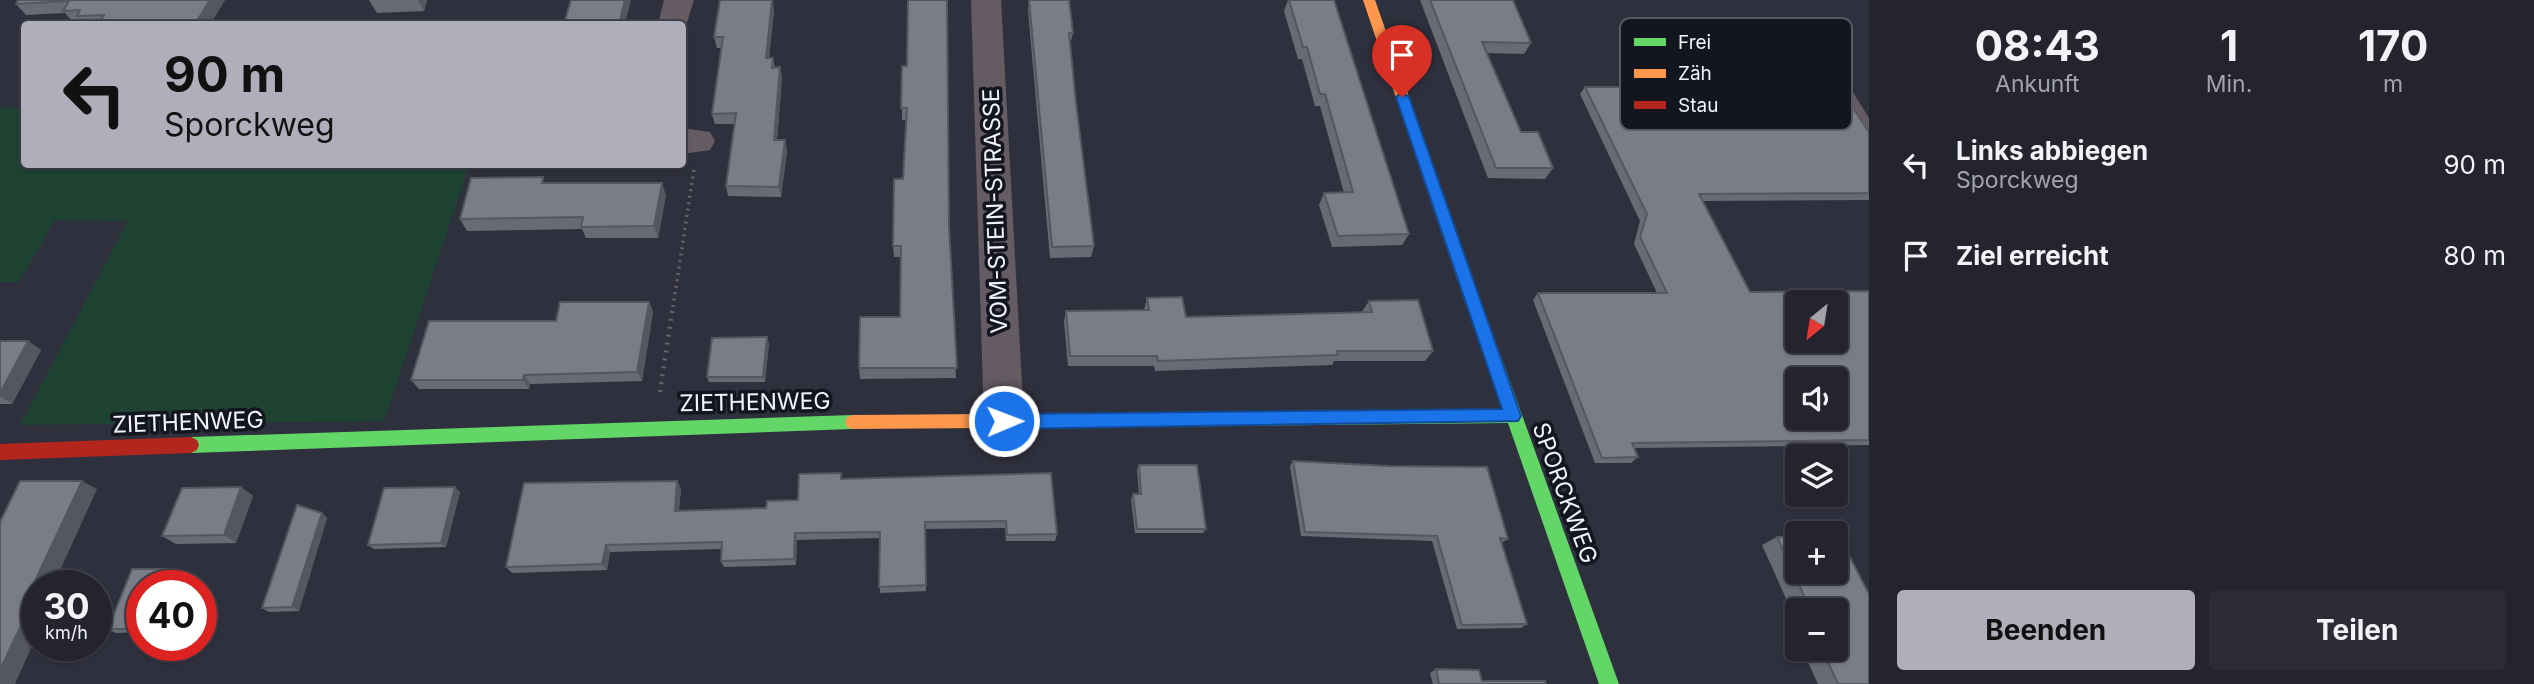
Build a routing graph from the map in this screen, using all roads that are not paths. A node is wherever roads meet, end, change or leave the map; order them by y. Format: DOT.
graph roads {
  1 [pos="679,0"];
  2 [pos="986,0"];
  3 [pos="1369,0"];
  4 [pos="674,21"];
  5 [pos="1852,105"];
  6 [pos="1869,132"];
  7 [pos="1512,416"];
  8 [pos="1004,421"];
  9 [pos="0,452"];
  10 [pos="1609,684"];
  1 -- 4 [label="street"];
  2 -- 8 [label="street, VOM-STEIN-STRASSE"];
  3 -- 7 [label="street, SPORCKWEG"];
  5 -- 6 [label="lane"];
  7 -- 8 [label="street, ZIETHENWEG"];
  7 -- 10 [label="street, SPORCKWEG"];
  8 -- 9 [label="street, ZIETHENWEG"];
}
